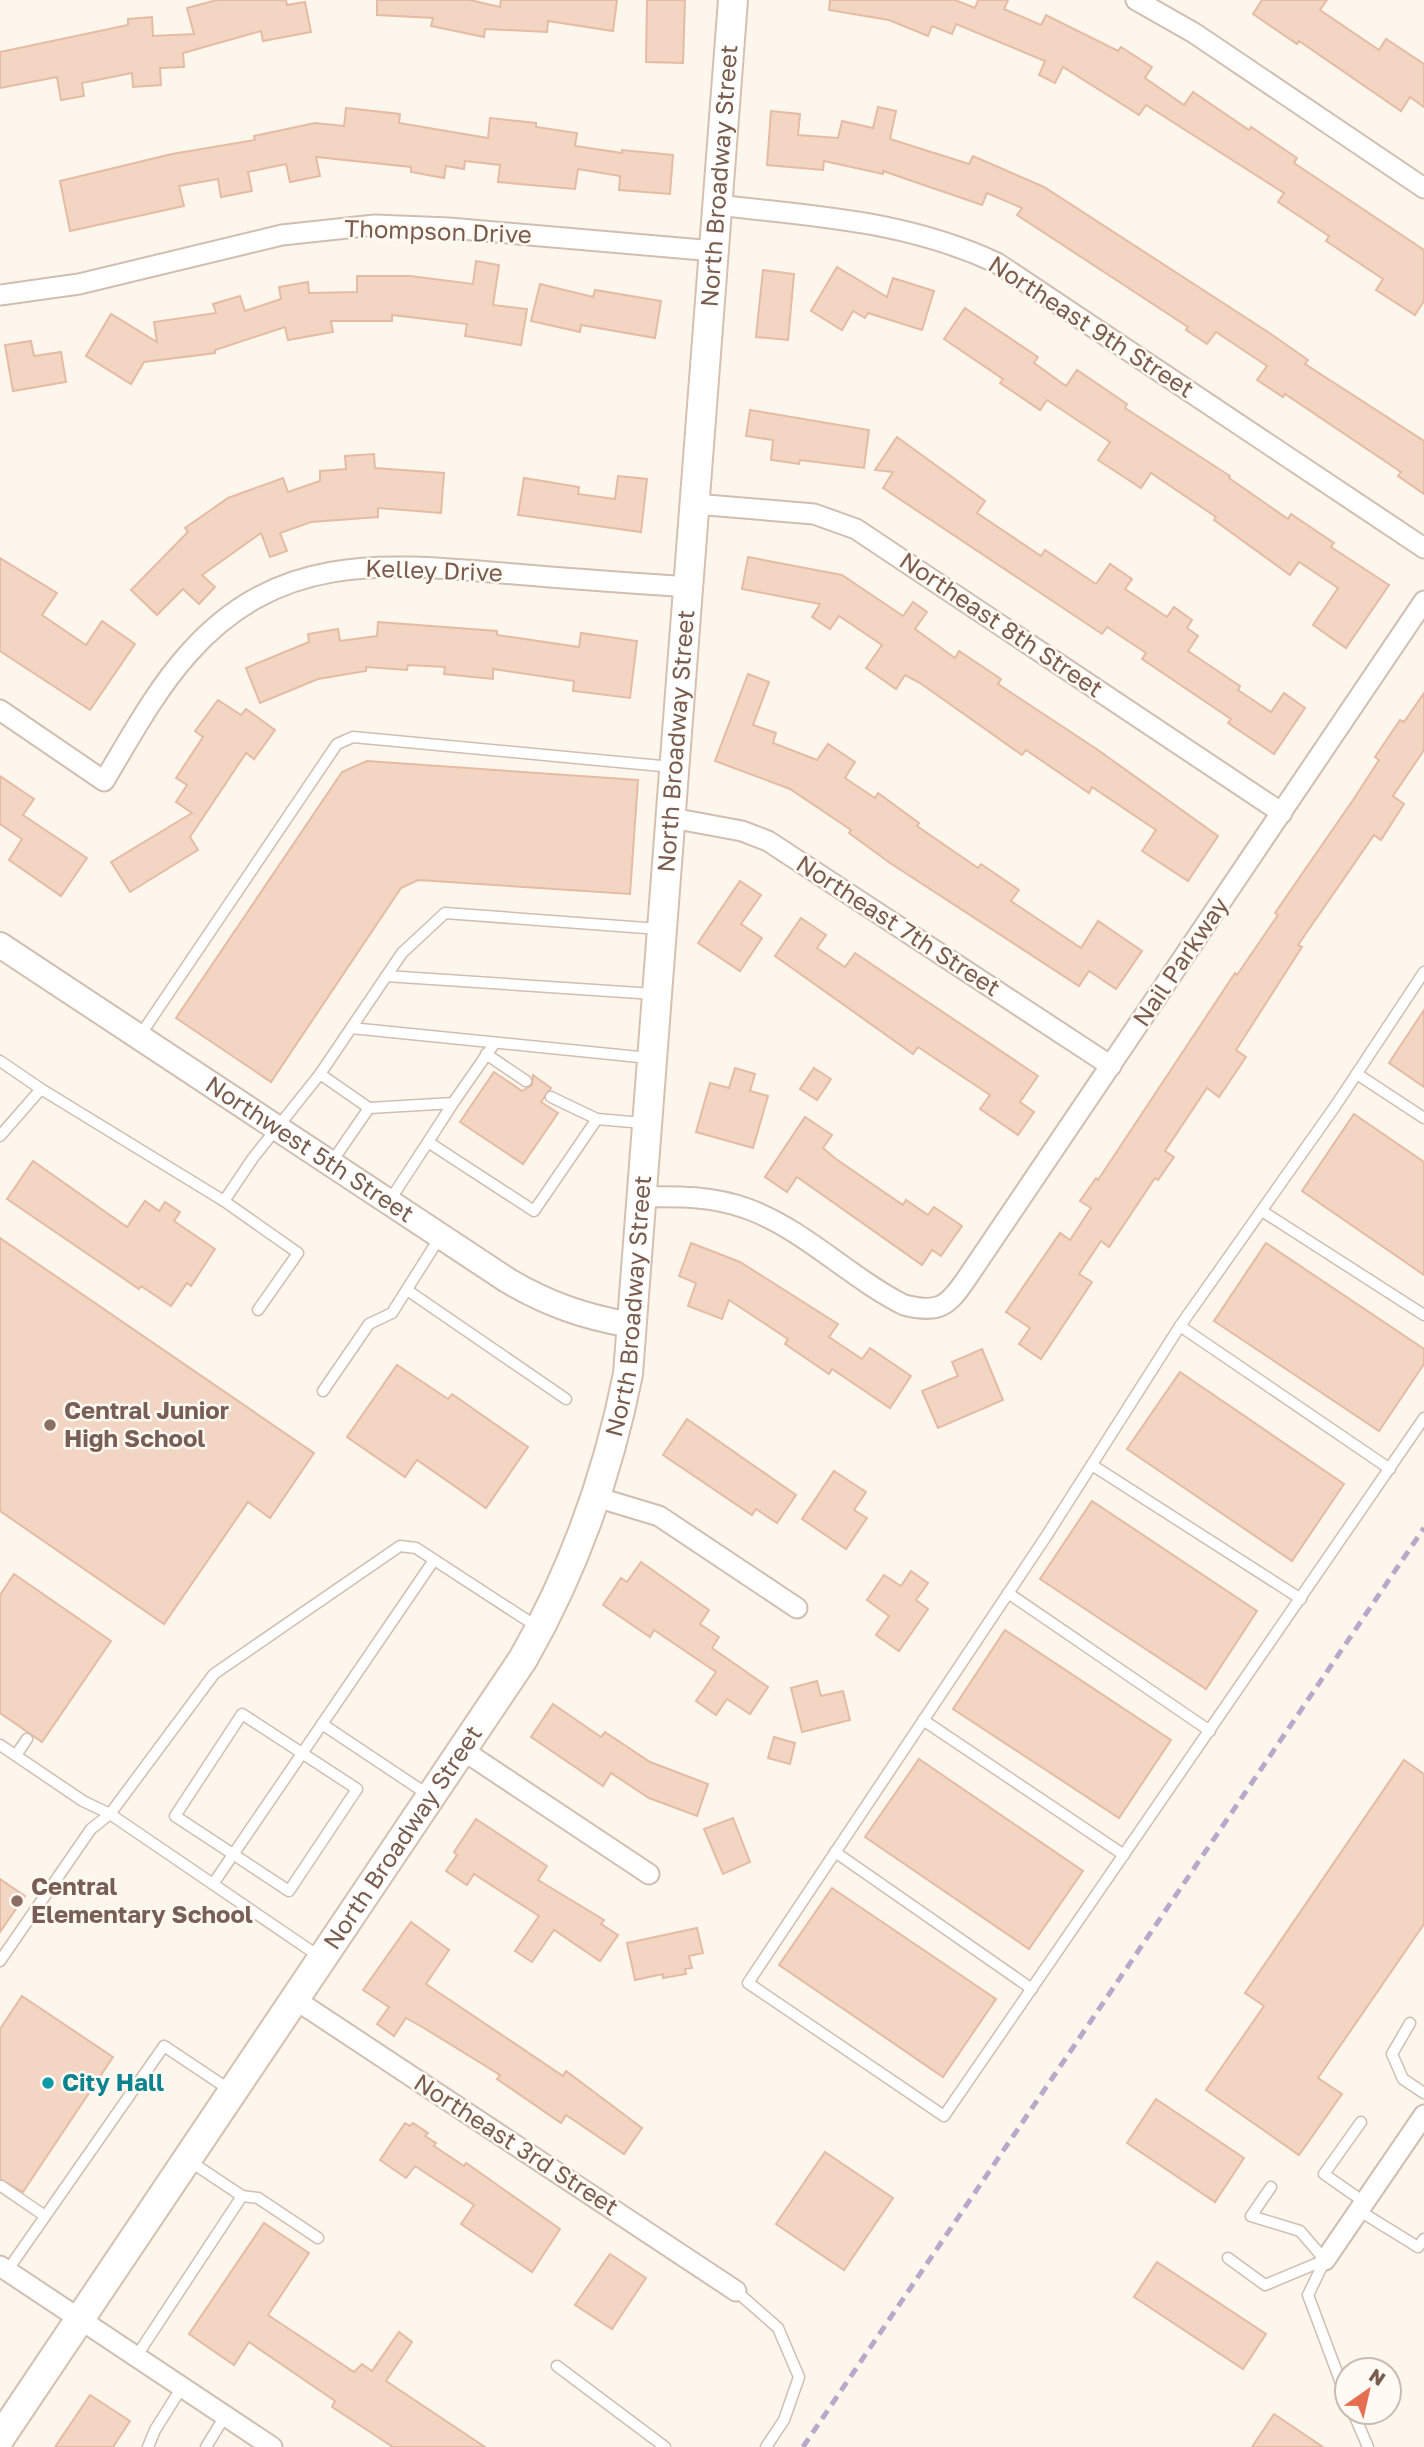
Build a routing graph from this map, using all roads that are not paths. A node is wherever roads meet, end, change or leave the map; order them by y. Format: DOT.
graph roads {
  1 [pos="733,0"];
  2 [pos="1136,0"];
  3 [pos="1424,188"];
  4 [pos="718,205"];
  5 [pos="714,251"];
  6 [pos="0,295"];
  7 [pos="695,504"];
  8 [pos="1424,548"];
  9 [pos="689,587"];
  10 [pos="1424,601"];
  11 [pos="0,710"];
  12 [pos="676,768"];
  13 [pos="1282,813"];
  14 [pos="672,818"];
  15 [pos="663,929"];
  16 [pos="0,945"];
  17 [pos="1424,972"];
  18 [pos="386,976"];
  19 [pos="658,994"];
  20 [pos="351,1028"];
  21 [pos="139,1037"];
  22 [pos="494,1044"];
  23 [pos="486,1054"];
  24 [pos="653,1058"];
  25 [pos="0,1061"];
  26 [pos="1111,1066"];
  27 [pos="320,1074"];
  28 [pos="1357,1074"];
  29 [pos="526,1081"];
  30 [pos="41,1088"];
  31 [pos="551,1097"];
  32 [pos="453,1102"];
  33 [pos="369,1108"];
  34 [pos="1424,1118"];
  35 [pos="597,1119"];
  36 [pos="647,1124"];
  37 [pos="279,1129"];
  38 [pos="0,1136"];
  39 [pos="428,1142"];
  40 [pos="330,1164"];
  41 [pos="642,1197"];
  42 [pos="225,1201"];
  43 [pos="389,1202"];
  44 [pos="1262,1211"];
  45 [pos="440,1236"];
  46 [pos="407,1290"];
  47 [pos="258,1310"];
  48 [pos="1424,1315"];
  49 [pos="631,1325"];
  50 [pos="1180,1326"];
  51 [pos="323,1391"];
  52 [pos="566,1399"];
  53 [pos="1424,1418"];
  54 [pos="1092,1465"];
  55 [pos="1390,1469"];
  56 [pos="596,1497"];
  57 [pos="434,1560"];
  58 [pos="1008,1593"];
  59 [pos="1301,1599"];
  60 [pos="797,1608"];
  61 [pos="541,1629"];
  62 [pos="923,1720"];
  63 [pos="322,1724"];
  64 [pos="1210,1731"];
  65 [pos="27,1739"];
  66 [pos="0,1745"];
  67 [pos="464,1751"];
  68 [pos="302,1754"];
  69 [pos="16,1755"];
  70 [pos="432,1797"];
  71 [pos="110,1815"];
  72 [pos="835,1852"];
  73 [pos="234,1854"];
  74 [pos="1124,1855"];
  75 [pos="649,1874"];
  76 [pos="213,1885"];
  77 [pos="323,1960"];
  78 [pos="0,1961"];
  79 [pos="1032,1989"];
  80 [pos="296,2000"];
  81 [pos="1410,2023"];
  82 [pos="233,2092"];
  83 [pos="1424,2093"];
  84 [pos="1424,2115"];
  85 [pos="1361,2122"];
  86 [pos="187,2160"];
  87 [pos="1,2186"];
  88 [pos="1271,2188"];
  89 [pos="242,2196"];
  90 [pos="1361,2206"];
  91 [pos="45,2216"];
  92 [pos="318,2238"];
  93 [pos="1424,2239"];
  94 [pos="1228,2258"];
  95 [pos="1325,2260"];
  96 [pos="4,2268"];
  97 [pos="736,2291"];
  98 [pos="80,2320"];
  99 [pos="136,2357"];
  100 [pos="1333,2362"];
  101 [pos="556,2365"];
  102 [pos="182,2388"];
  103 [pos="225,2416"];
  104 [pos="1359,2426"];
  105 [pos="0,2438"];
  106 [pos="148,2447"];
  107 [pos="206,2447"];
  108 [pos="271,2447"];
  109 [pos="665,2447"];
  110 [pos="766,2447"];
  111 [pos="1368,2447"];
  1 -- 4 [label="main road, North Broadway Street"];
  2 -- 3 [label="street"];
  4 -- 5 [label="main road, North Broadway Street"];
  4 -- 8 [label="street, Northeast 9th Street"];
  5 -- 6 [label="street, Thompson Drive"];
  5 -- 7 [label="main road, North Broadway Street"];
  7 -- 9 [label="main road, North Broadway Street"];
  7 -- 13 [label="street, Northeast 8th Street"];
  9 -- 11 [label="street, Kelley Drive"];
  9 -- 12 [label="main road, North Broadway Street"];
  10 -- 13 [label="street, Nail Parkway"];
  12 -- 14 [label="main road, North Broadway Street"];
  12 -- 21 [label="lane"];
  13 -- 26 [label="street, Nail Parkway"];
  14 -- 15 [label="main road, North Broadway Street"];
  14 -- 26 [label="street, Northeast 7th Street"];
  15 -- 18 [label="lane"];
  15 -- 19 [label="main road, North Broadway Street"];
  16 -- 21 [label="street, Northwest 5th Street"];
  17 -- 28 [label="lane"];
  18 -- 19 [label="lane"];
  18 -- 20 [label="lane"];
  19 -- 24 [label="main road, North Broadway Street"];
  20 -- 22 [label="lane"];
  20 -- 27 [label="lane"];
  21 -- 37 [label="street, Northwest 5th Street"];
  22 -- 23 [label="lane"];
  22 -- 24 [label="lane"];
  23 -- 29 [label="lane"];
  23 -- 32 [label="lane"];
  24 -- 36 [label="main road, North Broadway Street"];
  25 -- 30 [label="lane"];
  26 -- 41 [label="street, Nail Parkway"];
  27 -- 33 [label="lane"];
  27 -- 37 [label="lane"];
  28 -- 34 [label="lane"];
  28 -- 44 [label="lane"];
  30 -- 38 [label="lane"];
  30 -- 42 [label="lane"];
  31 -- 35 [label="lane"];
  32 -- 33 [label="lane"];
  32 -- 39 [label="lane"];
  33 -- 40 [label="lane"];
  35 -- 36 [label="lane"];
  35 -- 39 [label="lane"];
  36 -- 41 [label="main road, North Broadway Street"];
  37 -- 40 [label="street, Northwest 5th Street"];
  37 -- 42 [label="lane"];
  39 -- 43 [label="lane"];
  40 -- 43 [label="street, Northwest 5th Street"];
  41 -- 49 [label="main road, North Broadway Street"];
  42 -- 47 [label="lane"];
  43 -- 45 [label="street, Northwest 5th Street"];
  44 -- 48 [label="lane"];
  44 -- 50 [label="lane"];
  45 -- 46 [label="lane"];
  45 -- 49 [label="street, Northwest 5th Street"];
  46 -- 51 [label="lane"];
  46 -- 52 [label="lane"];
  49 -- 56 [label="main road, North Broadway Street"];
  50 -- 54 [label="lane"];
  50 -- 55 [label="lane"];
  53 -- 55 [label="lane"];
  54 -- 58 [label="lane"];
  54 -- 59 [label="lane"];
  55 -- 59 [label="lane"];
  56 -- 60 [label="street"];
  56 -- 61 [label="main road, North Broadway Street"];
  57 -- 61 [label="lane"];
  57 -- 63 [label="lane"];
  57 -- 71 [label="lane"];
  58 -- 62 [label="lane"];
  58 -- 64 [label="lane"];
  59 -- 64 [label="lane"];
  61 -- 67 [label="main road, North Broadway Street"];
  62 -- 72 [label="lane"];
  62 -- 74 [label="lane"];
  63 -- 68 [label="lane"];
  63 -- 70 [label="lane"];
  64 -- 74 [label="lane"];
  65 -- 69 [label="lane"];
  66 -- 69 [label="lane"];
  67 -- 70 [label="main road, North Broadway Street"];
  67 -- 75 [label="street"];
  68 -- 73 [label="lane"];
  68 -- 73 [label="lane"];
  68 -- 73 [label="lane"];
  69 -- 71 [label="lane"];
  70 -- 77 [label="main road, North Broadway Street"];
  71 -- 76 [label="lane"];
  71 -- 78 [label="lane"];
  72 -- 79 [label="lane"];
  72 -- 79 [label="lane"];
  73 -- 76 [label="lane"];
  74 -- 79 [label="lane"];
  76 -- 77 [label="lane"];
  77 -- 80 [label="main road, North Broadway Street"];
  80 -- 82 [label="main road, North Broadway Street"];
  80 -- 97 [label="street, Northeast 3rd Street"];
  81 -- 83 [label="lane"];
  82 -- 86 [label="main road, North Broadway Street"];
  82 -- 91 [label="lane"];
  84 -- 90 [label="street"];
  85 -- 90 [label="lane"];
  86 -- 89 [label="lane"];
  86 -- 98 [label="main road, North Broadway Street"];
  87 -- 91 [label="lane"];
  88 -- 95 [label="lane"];
  89 -- 92 [label="lane"];
  89 -- 99 [label="lane"];
  90 -- 93 [label="lane"];
  90 -- 95 [label="street"];
  91 -- 96 [label="lane"];
  94 -- 95 [label="lane"];
  95 -- 100 [label="lane"];
  96 -- 98 [label="street"];
  97 -- 110 [label="lane"];
  98 -- 99 [label="street"];
  98 -- 105 [label="main road, North Broadway Street"];
  99 -- 102 [label="street"];
  101 -- 109 [label="lane"];
  102 -- 103 [label="street"];
  102 -- 106 [label="lane"];
  103 -- 107 [label="lane"];
  103 -- 108 [label="street"];
  104 -- 111 [label="lane"];
}
